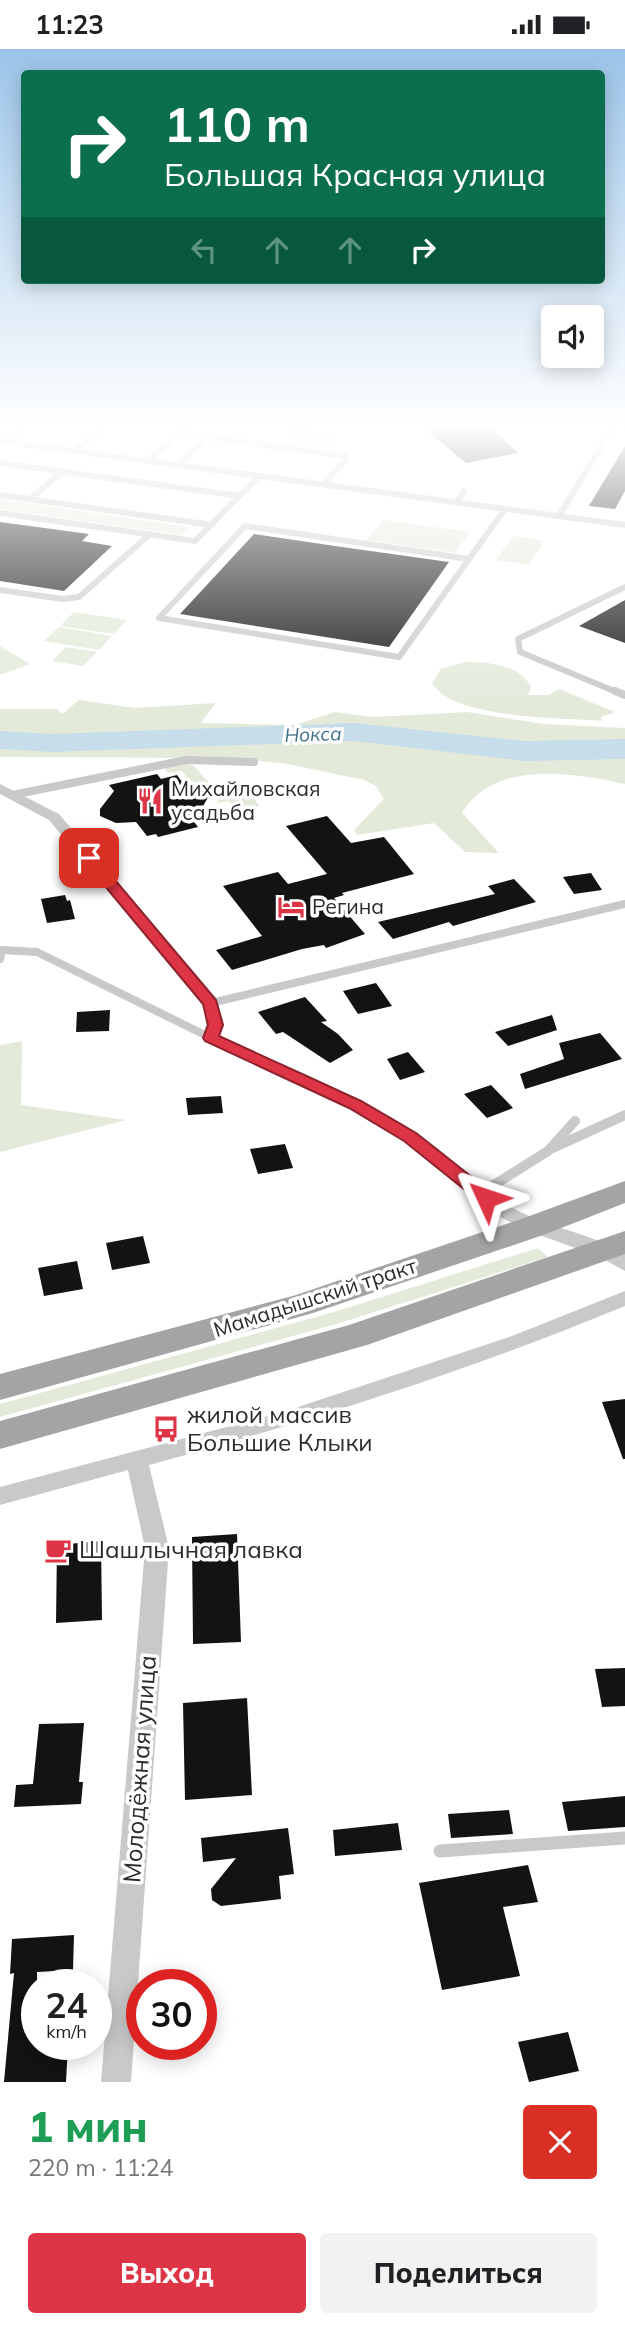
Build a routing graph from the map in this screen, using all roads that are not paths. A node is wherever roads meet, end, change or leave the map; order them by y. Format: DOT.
graph roads {
  1 [pos="60,522"];
  2 [pos="190,522"];
  3 [pos="215,522"];
  4 [pos="496,522"];
  5 [pos="602,522"];
  6 [pos="212,525"];
  7 [pos="625,525"];
  8 [pos="149,535"];
  9 [pos="469,559"];
  10 [pos="625,587"];
  11 [pos="0,590"];
  12 [pos="625,695"];
  13 [pos="254,762"];
  14 [pos="6,792"];
  15 [pos="625,904"];
  16 [pos="1,953"];
  17 [pos="211,1003"];
  18 [pos="211,1038"];
  19 [pos="625,1115"];
  20 [pos="575,1121"];
  21 [pos="548,1151"];
  22 [pos="625,1191"];
  23 [pos="481,1193"];
  24 [pos="535,1226"];
  25 [pos="618,1253"];
  26 [pos="625,1299"];
  27 [pos="0,1387"];
  28 [pos="0,1435"];
  29 [pos="137,1459"];
  30 [pos="0,1496"];
  31 [pos="625,1838"];
  32 [pos="440,1851"];
  33 [pos="116,2082"];
  1 -- 8 [label="lane"];
  2 -- 6 [label="lane"];
  3 -- 6 [label="lane"];
  4 -- 9 [label="lane"];
  5 -- 7 [label="street"];
  6 -- 8 [label="lane"];
  8 -- 11 [label="lane"];
  9 -- 9 [label="lane"];
  10 -- 12 [label="lane"];
  13 -- 14 [label="lane"];
  14 -- 17 [label="street"];
  15 -- 17 [label="lane"];
  16 -- 18 [label="lane"];
  17 -- 18 [label="street"];
  18 -- 23 [label="street"];
  19 -- 21 [label="lane"];
  20 -- 21 [label="lane"];
  21 -- 23 [label="lane"];
  22 -- 24 [label="main road, Мамадышский тракт"];
  23 -- 24 [label="street"];
  24 -- 25 [label="street"];
  24 -- 27 [label="main road, Мамадышский тракт"];
  25 -- 28 [label="main road, Мамадышский тракт"];
  26 -- 29 [label="street"];
  29 -- 30 [label="street"];
  29 -- 33 [label="street, Молодёжная улица"];
  31 -- 32 [label="lane"];
}
